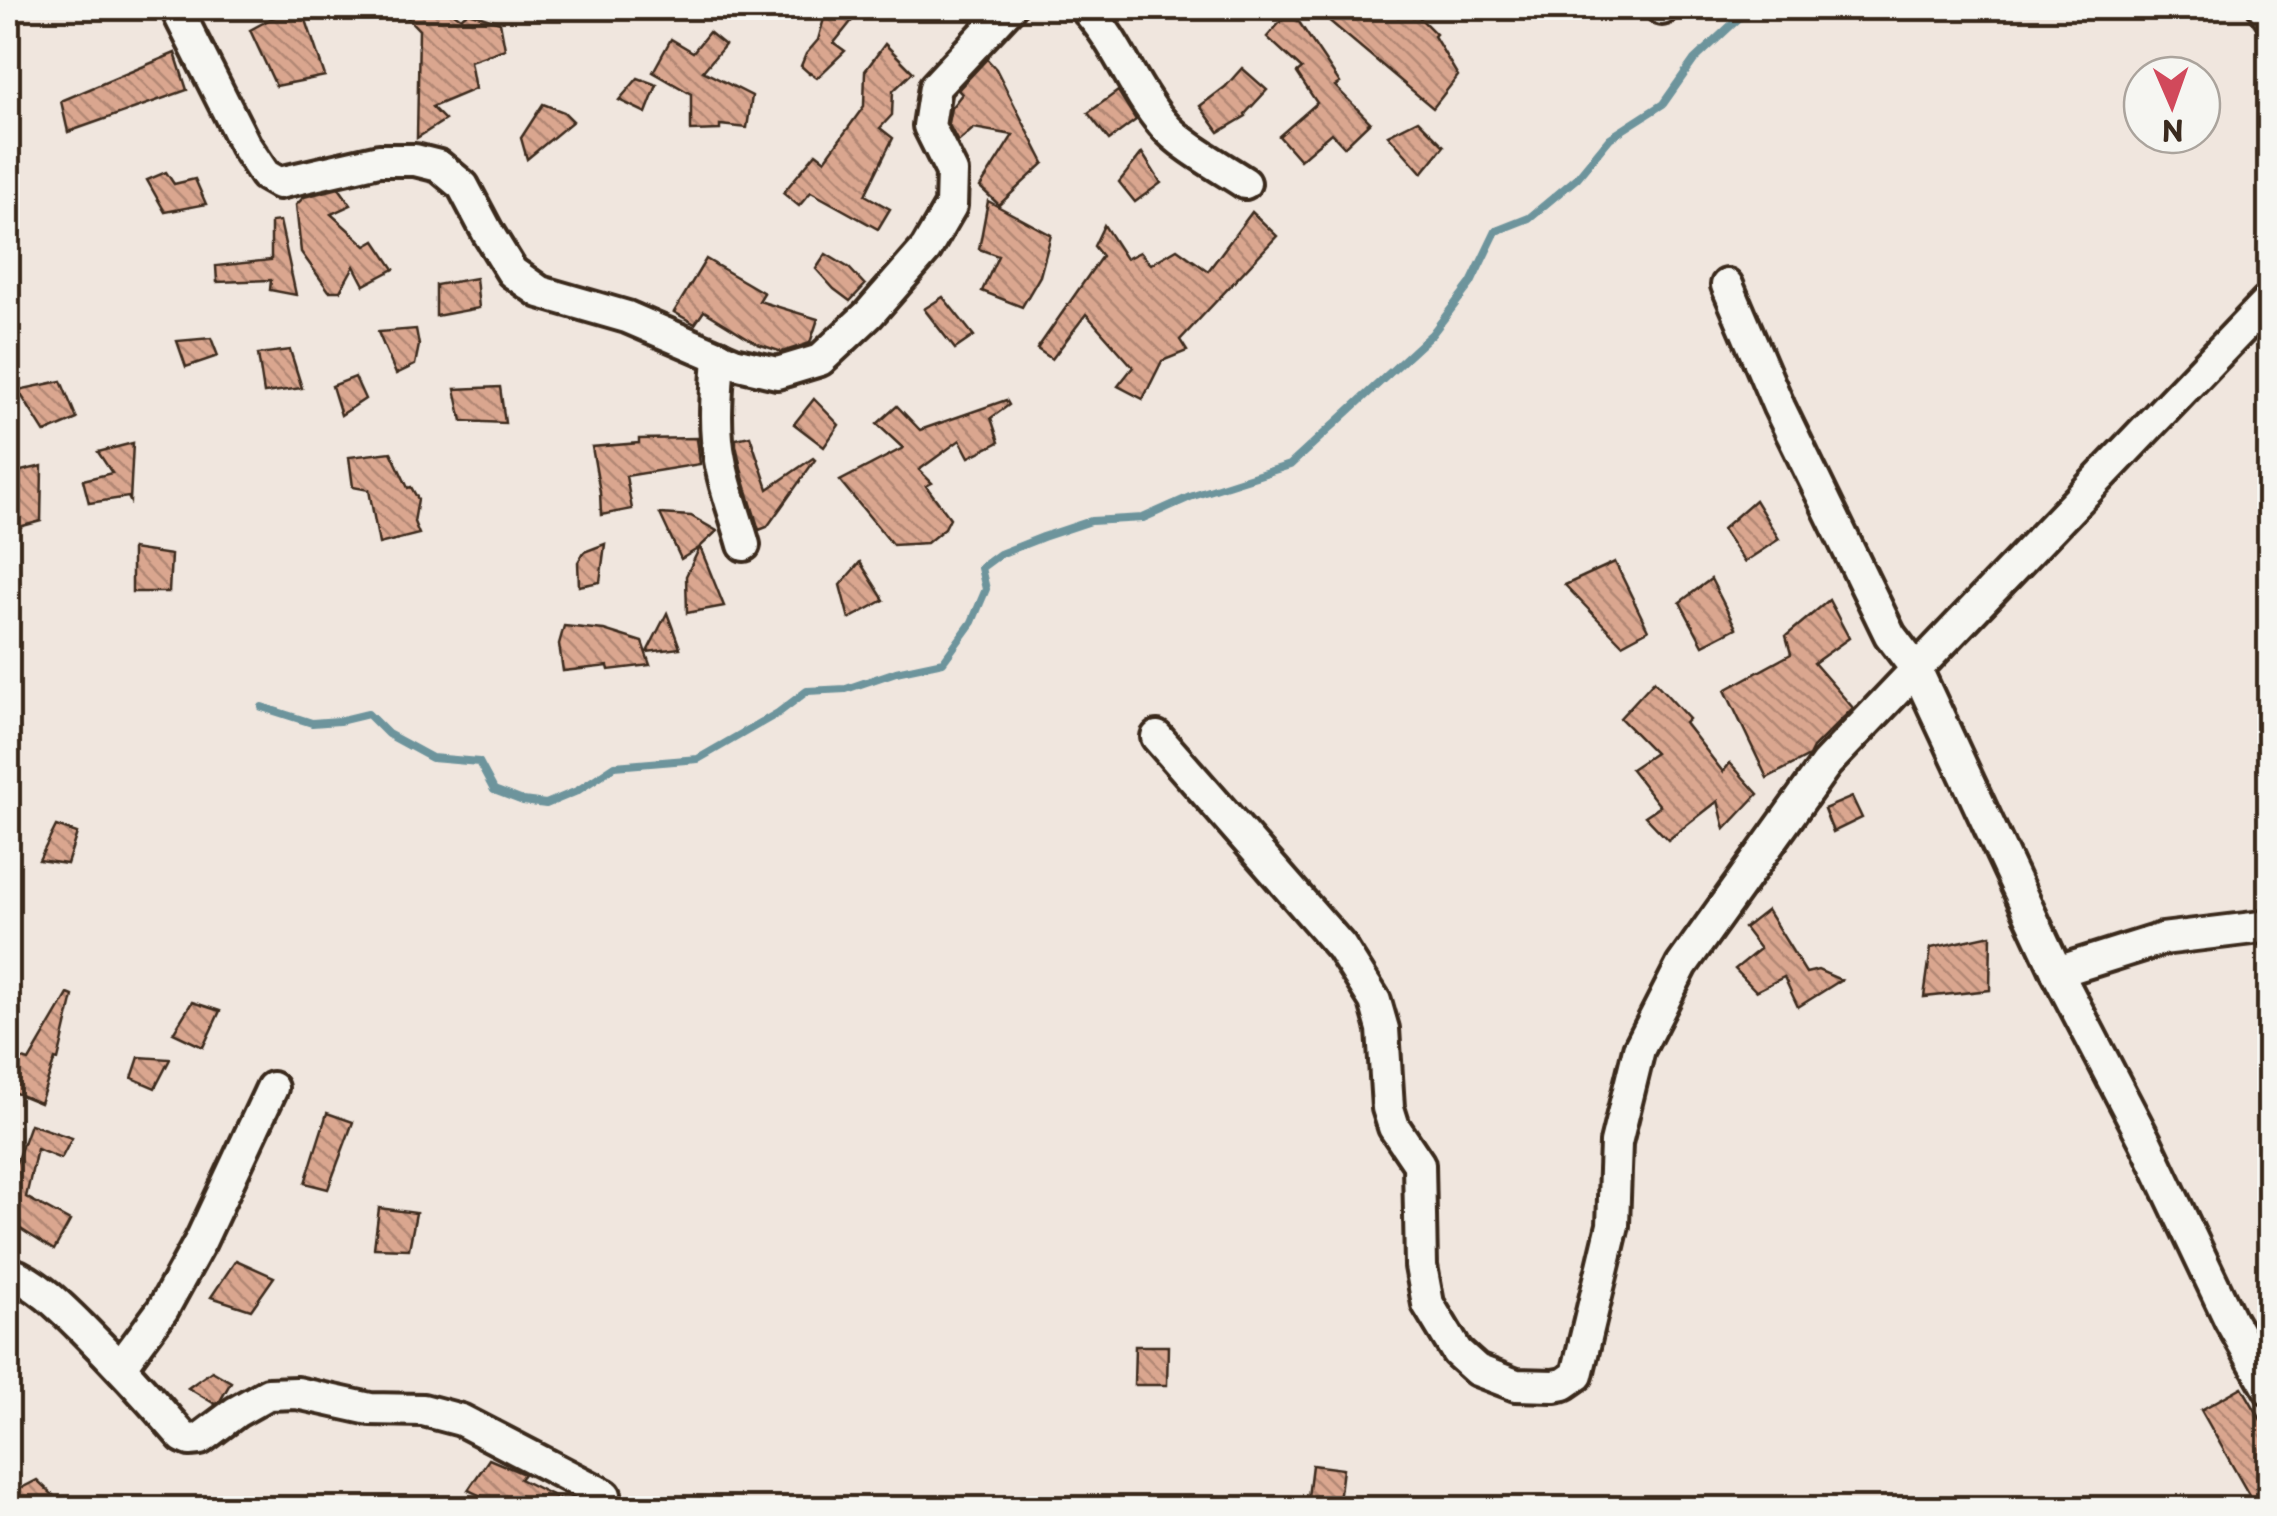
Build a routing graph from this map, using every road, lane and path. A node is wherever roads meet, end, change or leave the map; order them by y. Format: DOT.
graph roads {
  1 [pos="176,8"];
  2 [pos="1010,8"];
  3 [pos="1085,8"];
  4 [pos="2264,8"];
  5 [pos="2270,17"];
  6 [pos="1245,184"];
  7 [pos="1727,285"];
  8 [pos="2270,298"];
  9 [pos="718,356"];
  10 [pos="744,545"];
  11 [pos="1916,669"];
  12 [pos="1157,737"];
  13 [pos="2270,926"];
  14 [pos="2057,972"];
  15 [pos="272,1088"];
  16 [pos="8,1272"];
  17 [pos="121,1366"];
  18 [pos="2270,1390"];
  19 [pos="606,1495"];
  1 -- 9 [label="street"];
  2 -- 9 [label="street"];
  3 -- 6 [label="street"];
  4 -- 5 [label="street"];
  7 -- 11 [label="street"];
  8 -- 11 [label="street"];
  9 -- 10 [label="street"];
  11 -- 12 [label="street"];
  11 -- 14 [label="street"];
  13 -- 14 [label="street"];
  14 -- 18 [label="street"];
  15 -- 17 [label="street"];
  16 -- 17 [label="street"];
  17 -- 19 [label="street"];
}
